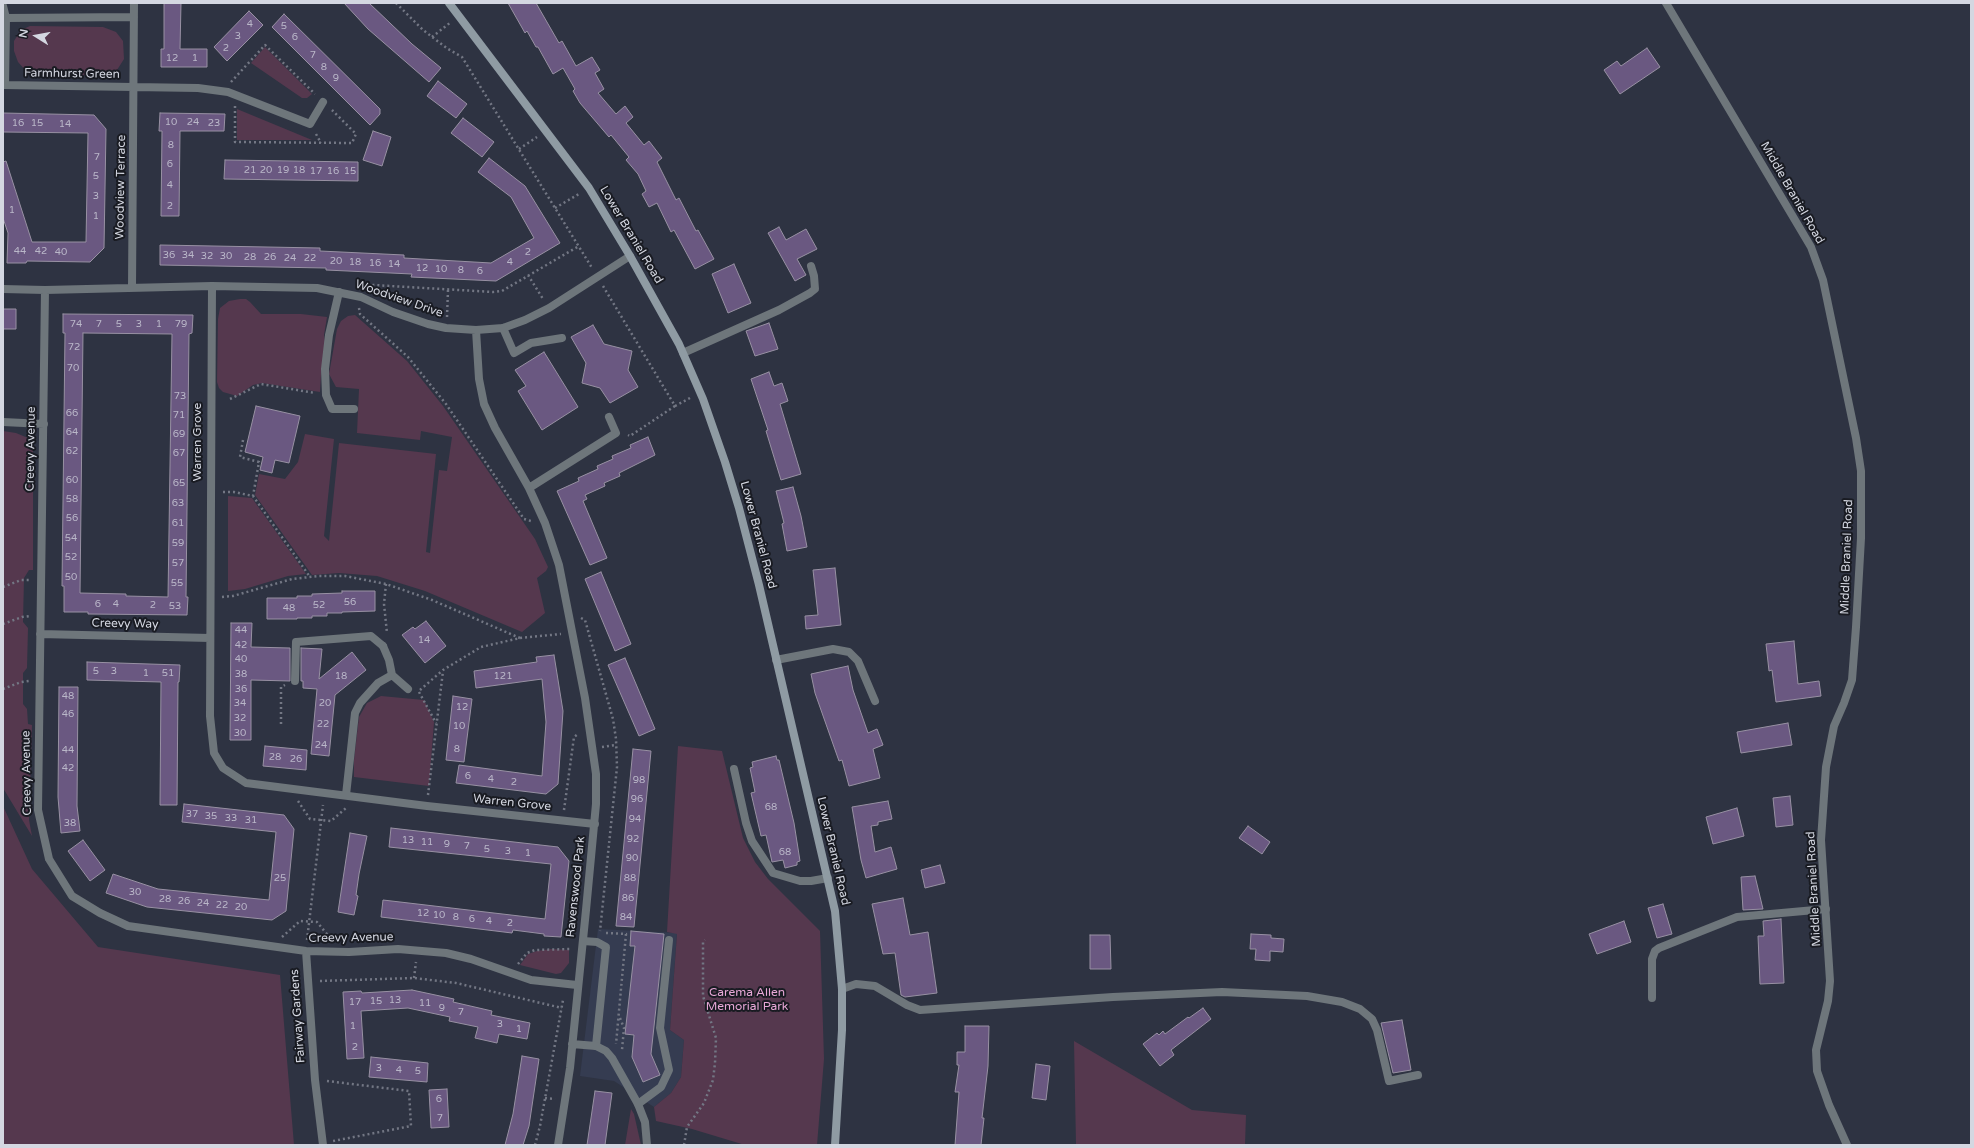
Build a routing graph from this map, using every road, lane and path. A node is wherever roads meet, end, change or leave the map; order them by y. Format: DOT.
graph roads {
  1 [pos="134,3"];
  2 [pos="396,3"];
  3 [pos="449,3"];
  4 [pos="1666,3"];
  5 [pos="3,6"];
  6 [pos="459,16"];
  7 [pos="134,17"];
  8 [pos="6,18"];
  9 [pos="432,37"];
  10 [pos="4,85"];
  11 [pos="134,87"];
  12 [pos="323,102"];
  13 [pos="546,130"];
  14 [pos="519,149"];
  15 [pos="589,188"];
  16 [pos="555,208"];
  17 [pos="579,246"];
  18 [pos="630,256"];
  19 [pos="811,266"];
  20 [pos="528,275"];
  21 [pos="598,277"];
  22 [pos="212,286"];
  23 [pos="132,287"];
  24 [pos="3,289"];
  25 [pos="44,290"];
  26 [pos="448,290"];
  27 [pos="339,292"];
  28 [pos="360,297"];
  29 [pos="549,308"];
  30 [pos="446,328"];
  31 [pos="503,328"];
  32 [pos="476,330"];
  33 [pos="562,338"];
  34 [pos="683,353"];
  35 [pos="700,392"];
  36 [pos="326,395"];
  37 [pos="230,399"];
  38 [pos="675,406"];
  39 [pos="354,409"];
  40 [pos="609,417"];
  41 [pos="3,422"];
  42 [pos="44,424"];
  43 [pos="616,433"];
  44 [pos="243,440"];
  45 [pos="529,488"];
  46 [pos="210,491"];
  47 [pos="253,496"];
  48 [pos="545,523"];
  49 [pos="310,577"];
  50 [pos="41,580"];
  51 [pos="386,584"];
  52 [pos="3,587"];
  53 [pos="210,598"];
  54 [pos="40,616"];
  55 [pos="3,624"];
  56 [pos="572,633"];
  57 [pos="40,634"];
  58 [pos="210,638"];
  59 [pos="520,638"];
  60 [pos="383,646"];
  61 [pos="776,660"];
  62 [pos="443,670"];
  63 [pos="392,675"];
  64 [pos="39,681"];
  65 [pos="295,681"];
  66 [pos="3,689"];
  67 [pos="408,689"];
  68 [pos="419,691"];
  69 [pos="875,701"];
  70 [pos="436,723"];
  71 [pos="281,724"];
  72 [pos="588,724"];
  73 [pos="616,745"];
  74 [pos="605,746"];
  75 [pos="734,769"];
  76 [pos="294,789"];
  77 [pos="325,793"];
  78 [pos="350,796"];
  79 [pos="427,806"];
  80 [pos="321,820"];
  81 [pos="562,820"];
  82 [pos="595,824"];
  83 [pos="828,878"];
  84 [pos="1826,909"];
  85 [pos="308,922"];
  86 [pos="600,932"];
  87 [pos="615,933"];
  88 [pos="614,937"];
  89 [pos="669,940"];
  90 [pos="705,940"];
  91 [pos="582,945"];
  92 [pos="276,947"];
  93 [pos="306,951"];
  94 [pos="338,952"];
  95 [pos="510,974"];
  96 [pos="307,982"];
  97 [pos="566,984"];
  98 [pos="577,985"];
  99 [pos="842,989"];
  100 [pos="1652,998"];
  101 [pos="562,1008"];
  102 [pos="619,1016"];
  103 [pos="572,1044"];
  104 [pos="596,1046"];
  105 [pos="622,1051"];
  106 [pos="612,1058"];
  107 [pos="1418,1075"];
  108 [pos="315,1080"];
  109 [pos="638,1104"];
  110 [pos="323,1144"];
  111 [pos="535,1145"];
  112 [pos="558,1145"];
  113 [pos="647,1145"];
  114 [pos="684,1145"];
  115 [pos="834,1145"];
  116 [pos="1847,1145"];
  1 -- 7 [label="street, Farmhurst Green"];
  2 -- 9 [label="path"];
  3 -- 6 [label="street, Lower Braniel Road"];
  4 -- 84 [label="street, Middle Braniel Road"];
  5 -- 8 [label="street, Farmhurst Green"];
  6 -- 9 [label="path"];
  6 -- 13 [label="street, Lower Braniel Road"];
  7 -- 8 [label="street"];
  7 -- 11 [label="street, Farmhurst Green"];
  8 -- 10 [label="street, Farmhurst Green"];
  9 -- 14 [label="path"];
  10 -- 11 [label="street, Farmhurst Green"];
  11 -- 12 [label="street"];
  11 -- 23 [label="street, Woodview Terrace"];
  13 -- 14 [label="path"];
  13 -- 15 [label="street, Lower Braniel Road"];
  14 -- 16 [label="path"];
  15 -- 16 [label="path"];
  15 -- 18 [label="street, Lower Braniel Road"];
  16 -- 17 [label="path"];
  17 -- 20 [label="path"];
  17 -- 21 [label="path"];
  18 -- 21 [label="street, Woodview Drive"];
  18 -- 34 [label="street, Lower Braniel Road"];
  19 -- 34 [label="street"];
  20 -- 26 [label="path"];
  20 -- 29 [label="path"];
  21 -- 29 [label="street, Woodview Drive"];
  21 -- 38 [label="path"];
  22 -- 23 [label="street, Woodview Drive"];
  22 -- 27 [label="street, Woodview Drive"];
  22 -- 46 [label="street, Warren Grove"];
  23 -- 25 [label="street, Woodview Drive"];
  24 -- 25 [label="street, Woodview Drive"];
  25 -- 42 [label="street, Creevy Avenue"];
  26 -- 28 [label="path"];
  26 -- 30 [label="path"];
  27 -- 28 [label="street, Woodview Drive"];
  27 -- 36 [label="street"];
  28 -- 30 [label="street, Woodview Drive"];
  28 -- 48 [label="path"];
  29 -- 31 [label="street, Woodview Drive"];
  30 -- 32 [label="street, Woodview Drive"];
  31 -- 32 [label="street, Woodview Drive"];
  31 -- 33 [label="street"];
  32 -- 45 [label="street, Ravenswood Park"];
  34 -- 35 [label="street, Lower Braniel Road"];
  35 -- 38 [label="path"];
  35 -- 61 [label="street, Lower Braniel Road"];
  36 -- 37 [label="path"];
  36 -- 39 [label="street"];
  38 -- 43 [label="path"];
  40 -- 43 [label="street"];
  41 -- 42 [label="street"];
  42 -- 50 [label="street, Creevy Avenue"];
  43 -- 45 [label="street"];
  44 -- 47 [label="path"];
  45 -- 48 [label="street, Ravenswood Park"];
  46 -- 47 [label="path"];
  46 -- 53 [label="street, Warren Grove"];
  47 -- 49 [label="path"];
  48 -- 56 [label="street, Ravenswood Park"];
  49 -- 51 [label="path"];
  49 -- 53 [label="path"];
  50 -- 52 [label="path"];
  50 -- 54 [label="street, Creevy Avenue"];
  51 -- 59 [label="path"];
  51 -- 60 [label="path"];
  53 -- 58 [label="street, Warren Grove"];
  54 -- 55 [label="path"];
  54 -- 57 [label="street, Creevy Avenue"];
  56 -- 59 [label="path"];
  56 -- 72 [label="street, Ravenswood Park"];
  57 -- 58 [label="street, Creevy Way"];
  57 -- 64 [label="street, Creevy Avenue"];
  58 -- 76 [label="street, Warren Grove"];
  59 -- 62 [label="path"];
  60 -- 63 [label="street"];
  60 -- 65 [label="street"];
  61 -- 69 [label="street"];
  61 -- 83 [label="street, Lower Braniel Road"];
  62 -- 68 [label="path"];
  62 -- 70 [label="path"];
  63 -- 67 [label="street"];
  63 -- 78 [label="street"];
  64 -- 66 [label="path"];
  64 -- 92 [label="street, Creevy Avenue"];
  65 -- 71 [label="path"];
  67 -- 68 [label="path"];
  68 -- 70 [label="path"];
  70 -- 79 [label="path"];
  72 -- 81 [label="path"];
  72 -- 82 [label="street, Ravenswood Park"];
  73 -- 74 [label="path"];
  75 -- 83 [label="street"];
  76 -- 77 [label="street, Warren Grove"];
  76 -- 80 [label="path"];
  77 -- 78 [label="street, Warren Grove"];
  77 -- 80 [label="path"];
  78 -- 79 [label="street, Warren Grove"];
  78 -- 80 [label="path"];
  79 -- 81 [label="street, Warren Grove"];
  80 -- 85 [label="path"];
  81 -- 82 [label="street, Warren Grove"];
  82 -- 91 [label="street, Ravenswood Park"];
  83 -- 99 [label="street, Lower Braniel Road"];
  84 -- 100 [label="street"];
  84 -- 116 [label="street, Middle Braniel Road"];
  85 -- 92 [label="path"];
  85 -- 93 [label="path"];
  85 -- 94 [label="path"];
  86 -- 87 [label="path"];
  87 -- 88 [label="path"];
  87 -- 102 [label="path"];
  89 -- 109 [label="street"];
  90 -- 114 [label="path"];
  91 -- 95 [label="path"];
  91 -- 98 [label="street, Ravenswood Park"];
  91 -- 104 [label="street"];
  92 -- 93 [label="street, Creevy Avenue"];
  93 -- 94 [label="street, Creevy Avenue"];
  93 -- 96 [label="street, Fairway Gardens"];
  94 -- 95 [label="street, Creevy Avenue"];
  95 -- 97 [label="street, Creevy Avenue"];
  96 -- 101 [label="path"];
  96 -- 108 [label="street, Fairway Gardens"];
  97 -- 98 [label="street, Creevy Avenue"];
  97 -- 101 [label="path"];
  98 -- 103 [label="street, Ravenswood Park"];
  99 -- 107 [label="street"];
  99 -- 115 [label="street, Lower Braniel Road"];
  101 -- 111 [label="path"];
  102 -- 105 [label="path"];
  102 -- 106 [label="path"];
  103 -- 104 [label="street"];
  103 -- 112 [label="street, Ravenswood Park"];
  104 -- 106 [label="street"];
  106 -- 109 [label="street"];
  108 -- 110 [label="street, Fairway Gardens"];
  108 -- 110 [label="path"];
  109 -- 113 [label="street"];
}
